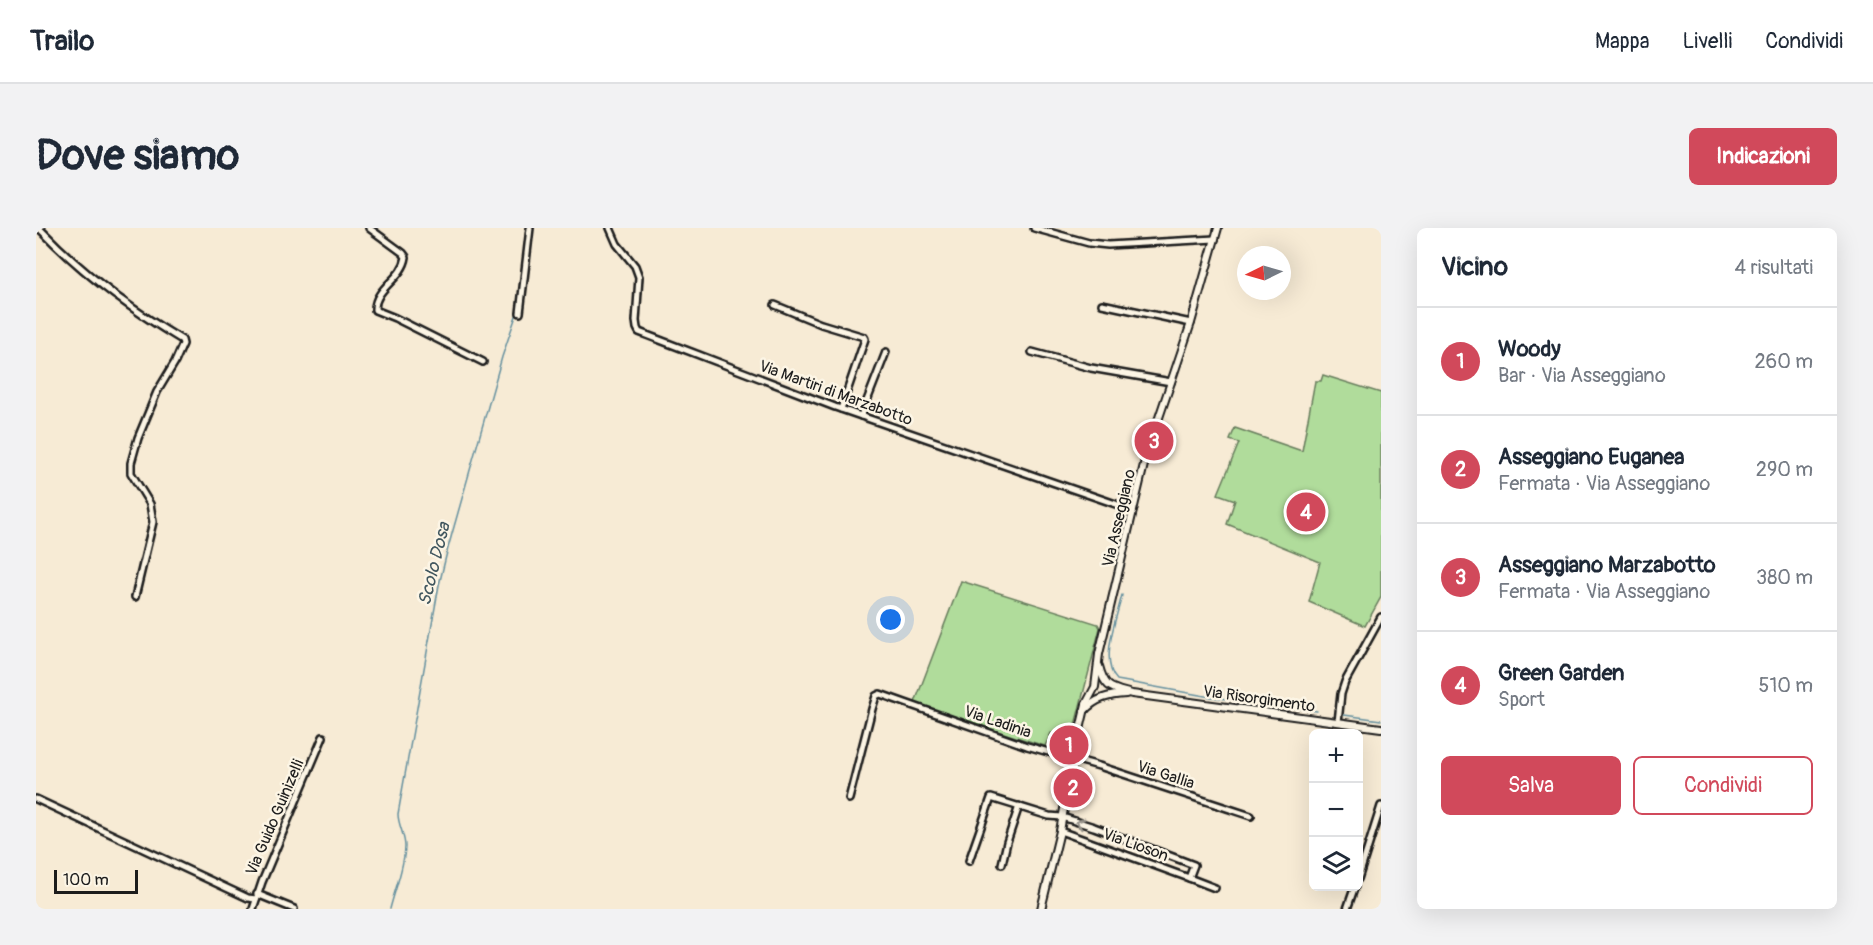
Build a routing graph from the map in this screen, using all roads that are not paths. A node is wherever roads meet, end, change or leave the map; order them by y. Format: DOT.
graph roads {
  1 [pos="39,228"];
  2 [pos="369,228"];
  3 [pos="530,228"];
  4 [pos="610,228"];
  5 [pos="1034,228"];
  6 [pos="1218,228"];
  7 [pos="1215,239"];
  8 [pos="1102,304"];
  9 [pos="775,305"];
  10 [pos="520,313"];
  11 [pos="1191,323"];
  12 [pos="886,352"];
  13 [pos="1032,352"];
  14 [pos="483,362"];
  15 [pos="1171,382"];
  16 [pos="841,410"];
  17 [pos="861,416"];
  18 [pos="1133,510"];
  19 [pos="135,597"];
  20 [pos="1381,617"];
  21 [pos="1098,663"];
  22 [pos="1106,685"];
  23 [pos="1095,688"];
  24 [pos="1132,694"];
  25 [pos="1105,696"];
  26 [pos="1084,711"];
  27 [pos="1338,722"];
  28 [pos="1381,728"];
  29 [pos="323,737"];
  30 [pos="1073,759"];
  31 [pos="36,799"];
  32 [pos="849,799"];
  33 [pos="1019,806"];
  34 [pos="1381,806"];
  35 [pos="1251,816"];
  36 [pos="1062,817"];
  37 [pos="1060,831"];
  38 [pos="969,861"];
  39 [pos="1002,864"];
  40 [pos="1363,866"];
  41 [pos="1189,878"];
  42 [pos="1215,888"];
  43 [pos="1353,891"];
  44 [pos="256,896"];
  45 [pos="253,909"];
  46 [pos="294,909"];
  47 [pos="1041,909"];
  48 [pos="1347,909"];
  1 -- 19 [label="street"];
  2 -- 14 [label="street"];
  3 -- 10 [label="street"];
  4 -- 16 [label="street, Via Martiri di Marzabotto"];
  5 -- 7 [label="street"];
  6 -- 7 [label="street, Via Asseggiano"];
  7 -- 11 [label="street, Via Asseggiano"];
  8 -- 11 [label="street"];
  9 -- 16 [label="street"];
  11 -- 15 [label="street, Via Asseggiano"];
  12 -- 17 [label="street"];
  13 -- 15 [label="street"];
  15 -- 18 [label="street, Via Asseggiano"];
  16 -- 17 [label="street, Via Martiri di Marzabotto"];
  17 -- 18 [label="street, Via Martiri di Marzabotto"];
  18 -- 21 [label="street, Via Asseggiano"];
  20 -- 27 [label="street"];
  21 -- 22 [label="street, Via Asseggiano"];
  21 -- 23 [label="street, Via Asseggiano"];
  22 -- 23 [label="street"];
  22 -- 24 [label="street, Via Risorgimento"];
  22 -- 25 [label="street, Via Asseggiano"];
  23 -- 25 [label="street"];
  23 -- 26 [label="street, Via Asseggiano"];
  24 -- 25 [label="street, Via Risorgimento"];
  24 -- 27 [label="street, Via Risorgimento"];
  25 -- 26 [label="street"];
  26 -- 30 [label="street, Via Asseggiano"];
  27 -- 28 [label="street, Via Risorgimento"];
  29 -- 44 [label="street, Via Guido Guinizelli"];
  30 -- 32 [label="street, Via Ladinia"];
  30 -- 35 [label="street, Via Gallia"];
  30 -- 36 [label="street, Via Asseggiano"];
  31 -- 44 [label="street"];
  33 -- 36 [label="street"];
  33 -- 38 [label="street"];
  33 -- 39 [label="street"];
  34 -- 40 [label="street"];
  36 -- 37 [label="street, Via Asseggiano"];
  41 -- 36 [label="street, one-way"];
  37 -- 41 [label="street, Via Lioson"];
  37 -- 47 [label="street, Via Asseggiano"];
  41 -- 42 [label="street, Via Lioson"];
  43 -- 48 [label="street"];
  44 -- 45 [label="street, Via Guido Guinizelli"];
  44 -- 46 [label="street"];
}
